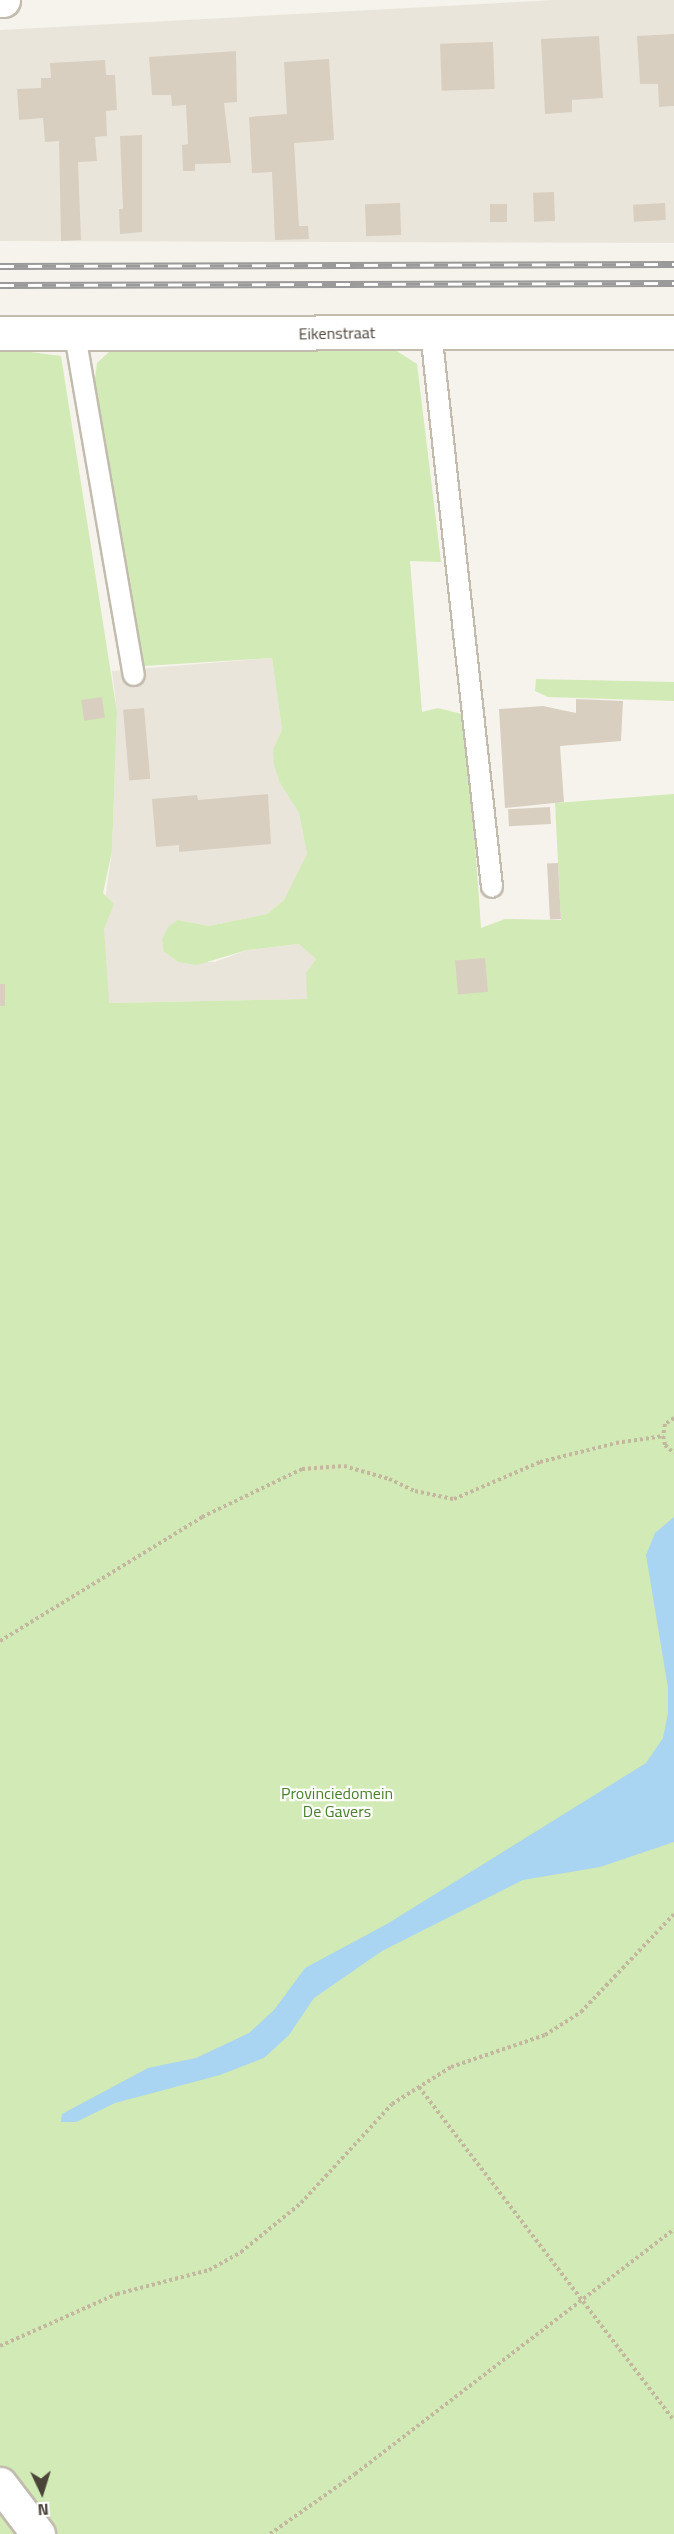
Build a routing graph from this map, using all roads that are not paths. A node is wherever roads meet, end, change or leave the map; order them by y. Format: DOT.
graph roads {
  1 [pos="431,332"];
  2 [pos="674,332"];
  3 [pos="0,333"];
  4 [pos="75,335"];
  5 [pos="134,675"];
  6 [pos="492,887"];
  7 [pos="0,2484"];
  8 [pos="39,2534"];
  1 -- 2 [label="street, Eikenstraat"];
  1 -- 4 [label="street, Eikenstraat"];
  1 -- 6 [label="lane"];
  3 -- 4 [label="street, Eikenstraat"];
  4 -- 5 [label="lane"];
  7 -- 8 [label="street"];
}
